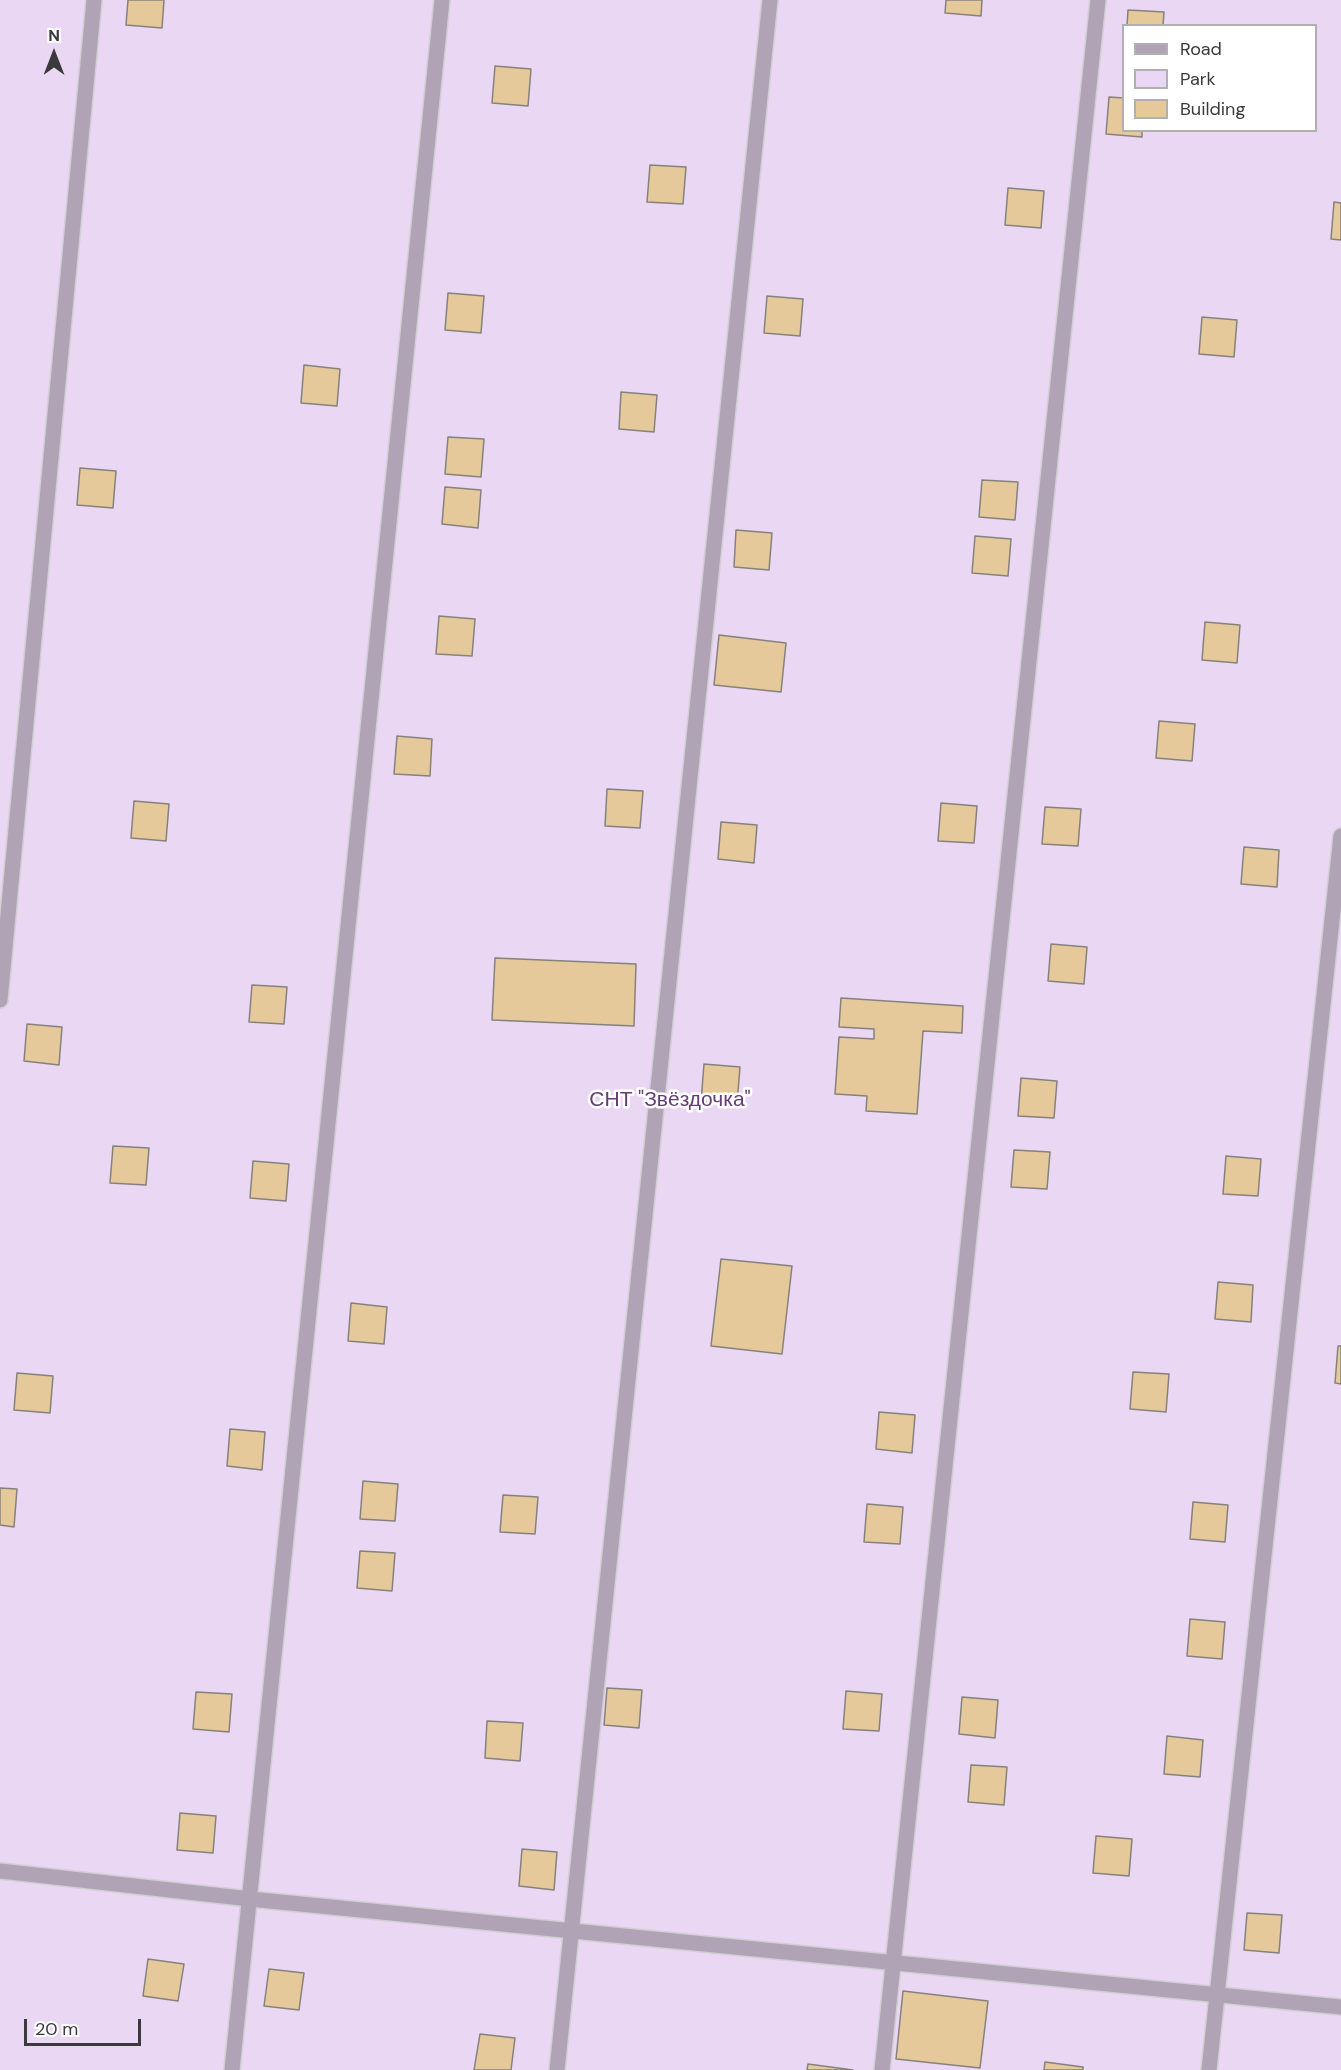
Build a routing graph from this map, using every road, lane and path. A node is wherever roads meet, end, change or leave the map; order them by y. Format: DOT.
graph roads {
  1 [pos="94,0"];
  2 [pos="442,0"];
  3 [pos="770,0"];
  4 [pos="1098,0"];
  5 [pos="1341,836"];
  6 [pos="0,1000"];
  7 [pos="0,1871"];
  8 [pos="250,1899"];
  9 [pos="572,1930"];
  10 [pos="894,1962"];
  11 [pos="1218,1993"];
  12 [pos="1341,2007"];
  13 [pos="232,2070"];
  14 [pos="557,2070"];
  15 [pos="882,2070"];
  16 [pos="1209,2070"];
  1 -- 6 [label="street"];
  2 -- 8 [label="street"];
  3 -- 9 [label="street"];
  4 -- 10 [label="street"];
  5 -- 11 [label="street"];
  7 -- 8 [label="street"];
  8 -- 9 [label="street"];
  8 -- 13 [label="street"];
  9 -- 10 [label="street"];
  9 -- 14 [label="street"];
  10 -- 11 [label="street"];
  10 -- 15 [label="street"];
  11 -- 12 [label="street"];
  11 -- 16 [label="street"];
}
